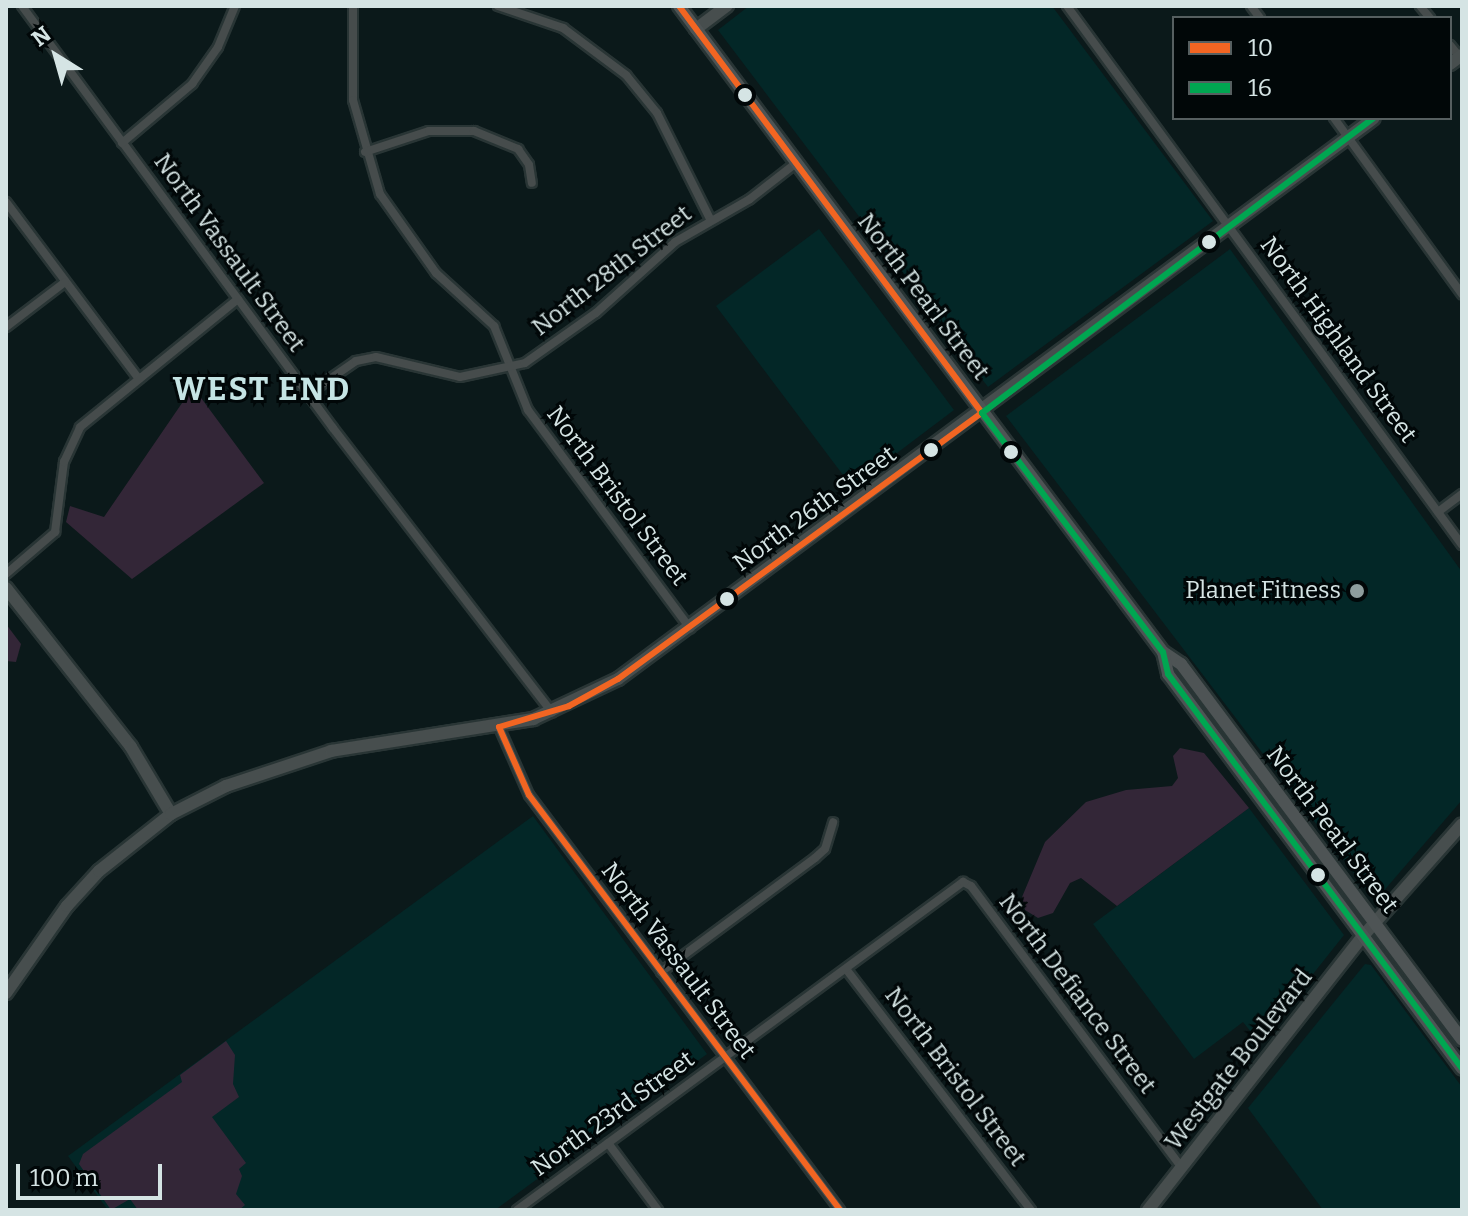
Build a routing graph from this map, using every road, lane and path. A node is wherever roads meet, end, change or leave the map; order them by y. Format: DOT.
graph roads {
  1 [pos="22,6"];
  2 [pos="235,6"];
  3 [pos="353,6"];
  4 [pos="498,6"];
  5 [pos="679,6"];
  6 [pos="727,6"];
  7 [pos="1067,6"];
  8 [pos="696,29"];
  9 [pos="1335,120"];
  10 [pos="1371,120"];
  11 [pos="1348,137"];
  12 [pos="122,143"];
  13 [pos="365,152"];
  14 [pos="796,163"];
  15 [pos="532,183"];
  16 [pos="6,202"];
  17 [pos="710,219"];
  18 [pos="1230,226"];
  19 [pos="65,282"];
  20 [pos="1462,294"];
  21 [pos="238,299"];
  22 [pos="6,327"];
  23 [pos="513,367"];
  24 [pos="138,378"];
  25 [pos="308,394"];
  26 [pos="982,413"];
  27 [pos="1462,494"];
  28 [pos="1438,512"];
  29 [pos="1462,545"];
  30 [pos="6,574"];
  31 [pos="6,588"];
  32 [pos="690,628"];
  33 [pos="1163,652"];
  34 [pos="552,713"];
  35 [pos="499,727"];
  36 [pos="171,814"];
  37 [pos="833,822"];
  38 [pos="1462,824"];
  39 [pos="967,883"];
  40 [pos="1374,923"];
  41 [pos="1363,936"];
  42 [pos="846,969"];
  43 [pos="661,972"];
  44 [pos="6,993"];
  45 [pos="1462,1040"];
  46 [pos="724,1057"];
  47 [pos="1462,1068"];
  48 [pos="608,1143"];
  49 [pos="1182,1168"];
  50 [pos="517,1210"];
  51 [pos="658,1210"];
  52 [pos="840,1210"];
  53 [pos="1031,1210"];
  54 [pos="1148,1210"];
  1 -- 12 [label="street, North Vassault Street"];
  2 -- 12 [label="street"];
  3 -- 13 [label="street, North Bristol Street"];
  4 -- 17 [label="street"];
  5 -- 8 [label="main road, North Pearl Street"];
  6 -- 8 [label="street"];
  7 -- 18 [label="street, North Highland Street"];
  8 -- 14 [label="main road, North Pearl Street"];
  9 -- 11 [label="street"];
  10 -- 11 [label="street, North 26th Street"];
  11 -- 18 [label="street, North 26th Street"];
  11 -- 20 [label="street"];
  12 -- 21 [label="street, North Vassault Street"];
  13 -- 15 [label="street"];
  13 -- 23 [label="street, North Bristol Street"];
  14 -- 17 [label="street, North 28th Street"];
  14 -- 26 [label="main road, North Pearl Street"];
  16 -- 19 [label="street"];
  17 -- 23 [label="street, North 28th Street"];
  18 -- 26 [label="street, North 26th Street"];
  18 -- 28 [label="street, North Highland Street"];
  19 -- 22 [label="street"];
  19 -- 24 [label="street"];
  21 -- 24 [label="street"];
  21 -- 25 [label="street, North Vassault Street"];
  23 -- 25 [label="street, North 28th Street"];
  23 -- 32 [label="street, North Bristol Street"];
  24 -- 30 [label="street"];
  25 -- 34 [label="street, North Vassault Street"];
  26 -- 32 [label="street, North 26th Street"];
  26 -- 33 [label="main road, North Pearl Street"];
  27 -- 28 [label="street"];
  28 -- 29 [label="street, North Highland Street"];
  31 -- 36 [label="street"];
  32 -- 34 [label="street, North 26th Street"];
  33 -- 40 [label="main road, North Pearl Street"];
  33 -- 41 [label="main road, North Pearl Street"];
  34 -- 35 [label="street, North 26th Street"];
  35 -- 36 [label="street, North 26th Street"];
  35 -- 43 [label="street, North Vassault Street"];
  36 -- 44 [label="street, North 26th Street"];
  37 -- 43 [label="street"];
  38 -- 40 [label="street, Westgate Boulevard"];
  39 -- 42 [label="street, North 23rd Street"];
  39 -- 49 [label="street, North Defiance Street"];
  40 -- 41 [label="street, Westgate Boulevard"];
  40 -- 45 [label="main road, North Pearl Street"];
  41 -- 47 [label="main road, North Pearl Street"];
  41 -- 49 [label="street, Westgate Boulevard"];
  42 -- 46 [label="street, North 23rd Street"];
  42 -- 53 [label="street, North Bristol Street"];
  43 -- 46 [label="street, North Vassault Street"];
  46 -- 48 [label="street, North 23rd Street"];
  46 -- 52 [label="street, North Vassault Street"];
  48 -- 50 [label="street, North 23rd Street"];
  48 -- 51 [label="street"];
  49 -- 54 [label="street, Westgate Boulevard"];
}
